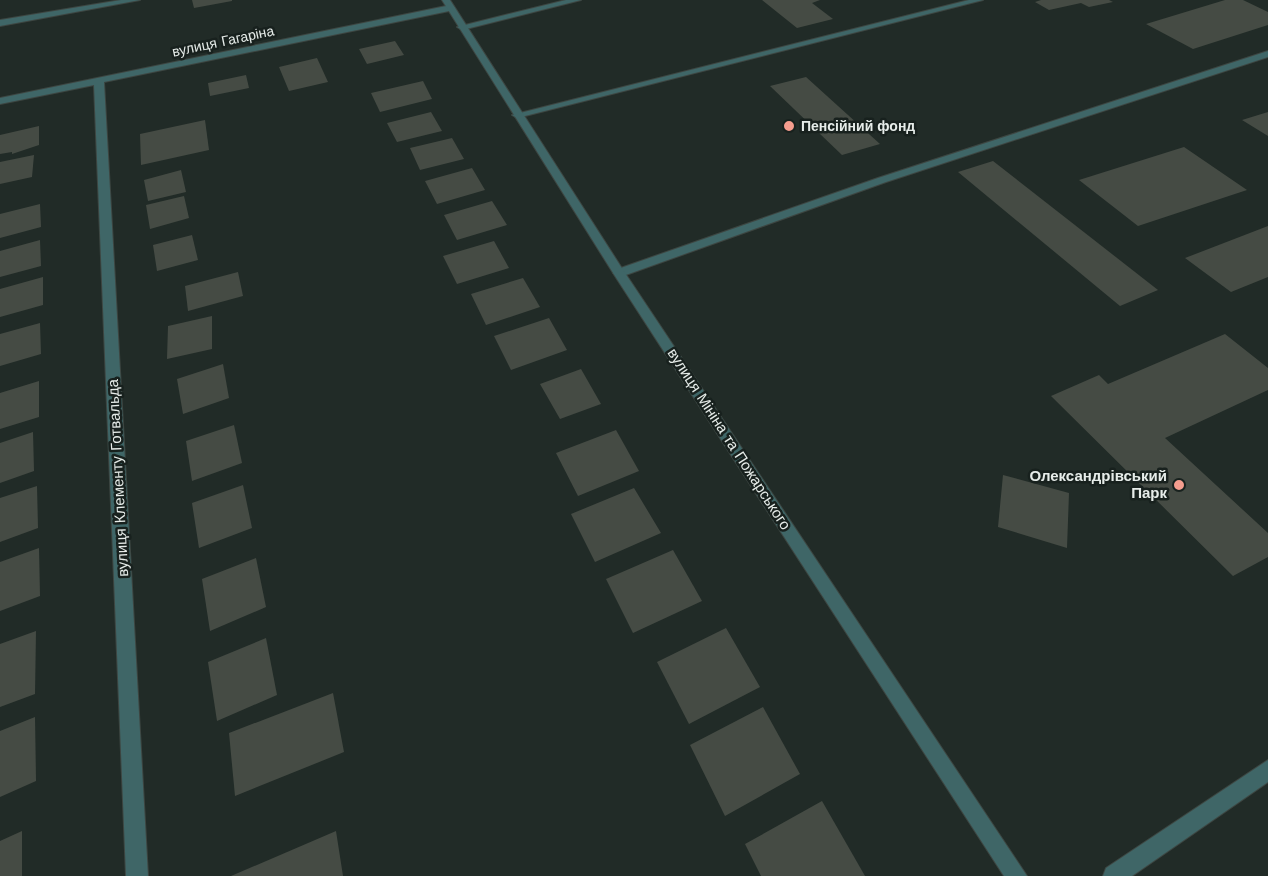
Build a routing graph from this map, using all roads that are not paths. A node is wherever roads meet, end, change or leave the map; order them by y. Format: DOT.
graph roads {
  1 [pos="136,0"];
  2 [pos="577,0"];
  3 [pos="979,0"];
  4 [pos="448,4"];
  5 [pos="0,23"];
  6 [pos="462,27"];
  7 [pos="1268,54"];
  8 [pos="99,81"];
  9 [pos="0,101"];
  10 [pos="517,115"];
  11 [pos="619,273"];
  12 [pos="1268,770"];
  13 [pos="137,876"];
  14 [pos="1016,876"];
  15 [pos="1114,876"];
  1 -- 5 [label="street"];
  2 -- 6 [label="street"];
  3 -- 10 [label="street"];
  4 -- 6 [label="street, вулиця Мініна та Пожарського"];
  4 -- 8 [label="street, вулиця Гагаріна"];
  6 -- 10 [label="street, вулиця Мініна та Пожарського"];
  7 -- 11 [label="street"];
  8 -- 9 [label="street, вулиця Гагаріна"];
  8 -- 13 [label="street, вулиця Клементу Готвальда"];
  10 -- 11 [label="street, вулиця Мініна та Пожарського"];
  11 -- 14 [label="street, вулиця Мініна та Пожарського"];
  12 -- 15 [label="street"];
}
